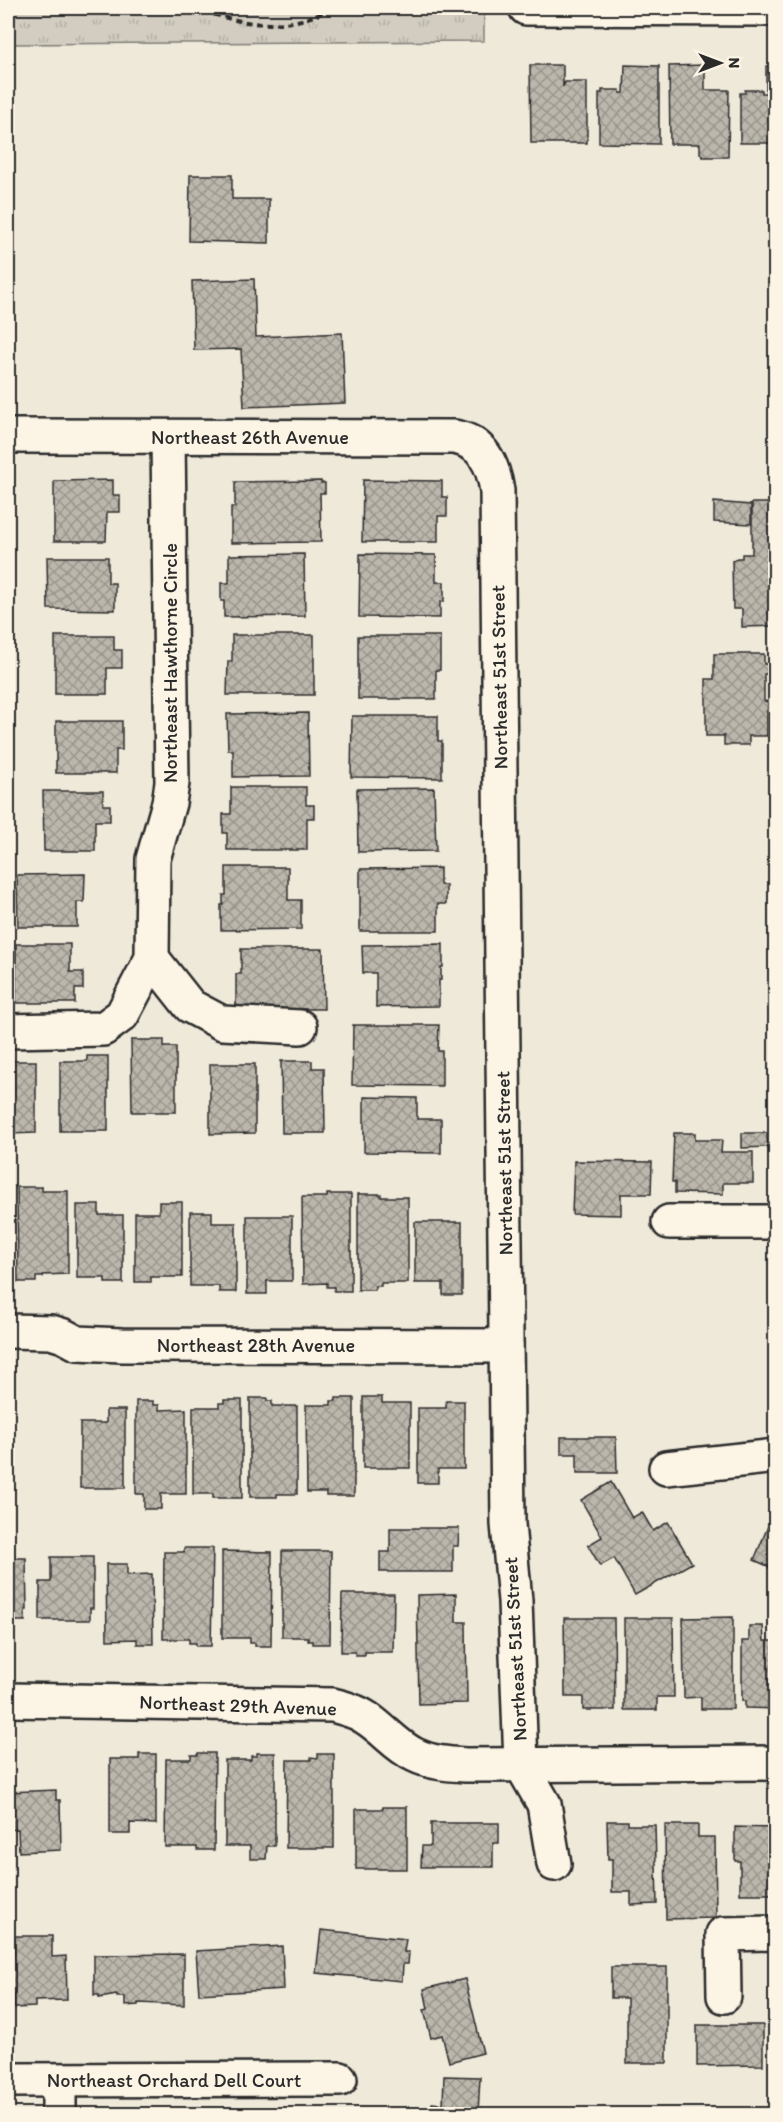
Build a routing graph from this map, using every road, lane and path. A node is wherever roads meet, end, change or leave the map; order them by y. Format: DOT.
graph roads {
  1 [pos="194,8"];
  2 [pos="332,8"];
  3 [pos="526,8"];
  4 [pos="776,9"];
  5 [pos="8,436"];
  6 [pos="168,436"];
  7 [pos="486,456"];
  8 [pos="152,958"];
  9 [pos="300,1027"];
  10 [pos="8,1031"];
  11 [pos="669,1222"];
  12 [pos="776,1222"];
  13 [pos="8,1330"];
  14 [pos="506,1346"];
  15 [pos="776,1456"];
  16 [pos="666,1468"];
  17 [pos="8,1700"];
  18 [pos="776,1763"];
  19 [pos="521,1764"];
  20 [pos="554,1864"];
  21 [pos="776,1933"];
  22 [pos="724,1996"];
  23 [pos="340,2079"];
  24 [pos="8,2080"];
  25 [pos="59,2081"];
  26 [pos="59,2115"];
  1 -- 2 [label="path"];
  3 -- 4 [label="street"];
  5 -- 6 [label="street, Northeast 26th Avenue"];
  6 -- 7 [label="street, Northeast 26th Avenue"];
  6 -- 8 [label="street, Northeast Hawthorne Circle"];
  7 -- 14 [label="street, Northeast 51st Street"];
  8 -- 9 [label="street"];
  8 -- 10 [label="street"];
  11 -- 12 [label="street"];
  13 -- 14 [label="street, Northeast 28th Avenue"];
  14 -- 19 [label="street, Northeast 51st Street"];
  15 -- 16 [label="street"];
  17 -- 19 [label="street, Northeast 29th Avenue"];
  18 -- 19 [label="street, Northeast 29th Avenue"];
  19 -- 20 [label="street, Northeast 51st Street"];
  21 -- 22 [label="street"];
  23 -- 25 [label="street, Northeast Orchard Dell Court"];
  24 -- 25 [label="street, Northeast Orchard Dell Court"];
  25 -- 26 [label="street"];
}
